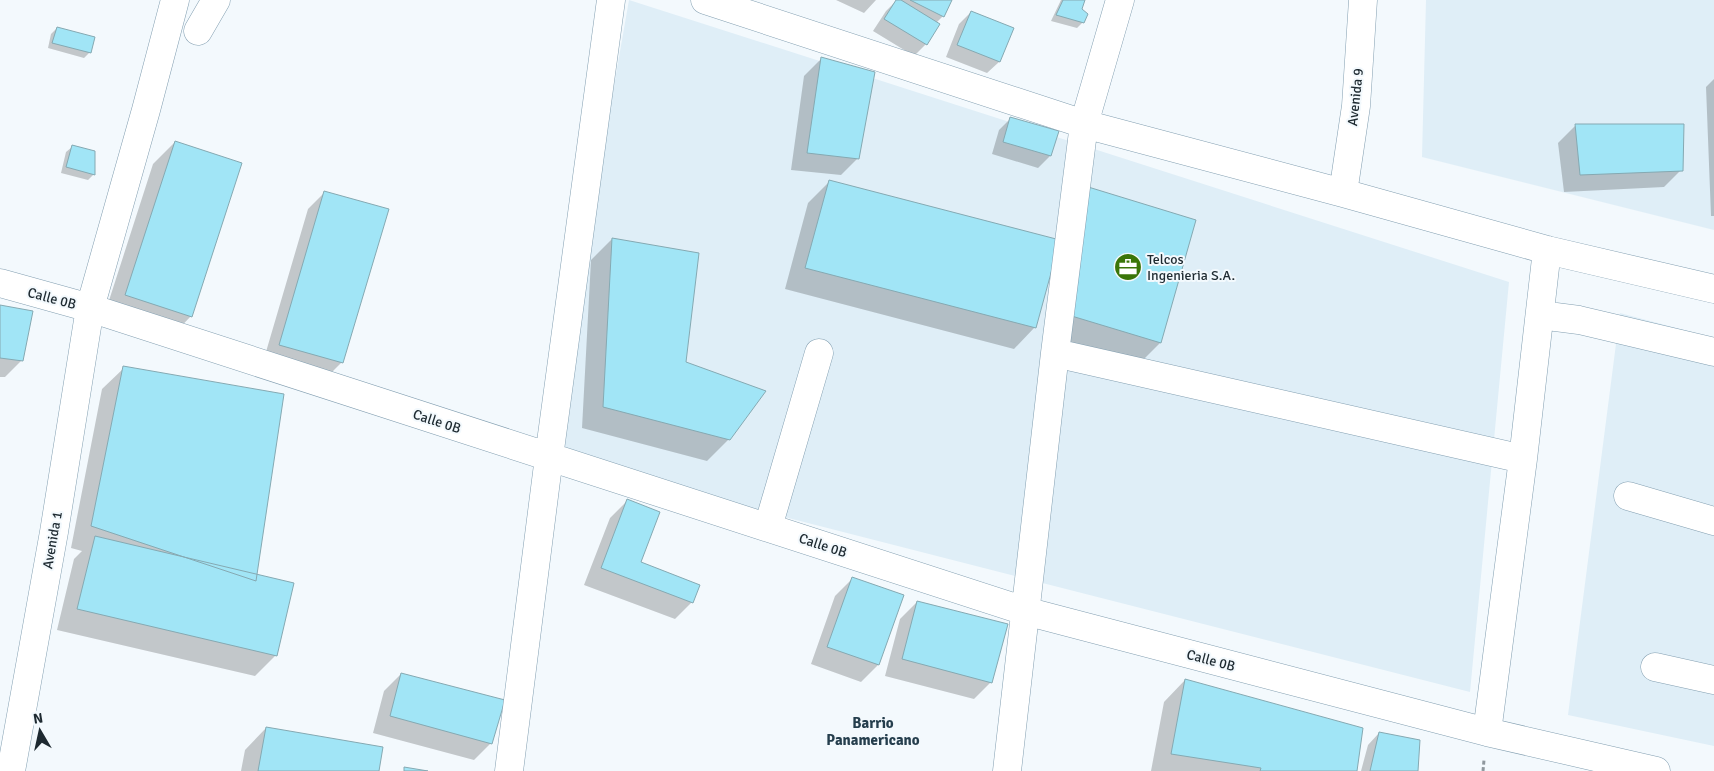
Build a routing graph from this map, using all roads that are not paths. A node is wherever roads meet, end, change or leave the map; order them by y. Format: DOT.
graph roads {
  1 [pos="175,0"];
  2 [pos="216,0"];
  3 [pos="611,0"];
  4 [pos="705,0"];
  5 [pos="1120,0"];
  6 [pos="1363,0"];
  7 [pos="198,31"];
  8 [pos="1084,124"];
  9 [pos="1343,193"];
  10 [pos="1547,250"];
  11 [pos="0,283"];
  12 [pos="1714,289"];
  13 [pos="90,308"];
  14 [pos="1540,315"];
  15 [pos="1714,352"];
  16 [pos="1055,353"];
  17 [pos="819,354"];
  18 [pos="549,457"];
  19 [pos="1523,459"];
  20 [pos="1628,496"];
  21 [pos="1714,520"];
  22 [pos="768,528"];
  23 [pos="1025,611"];
  24 [pos="1655,667"];
  25 [pos="1714,680"];
  26 [pos="1488,732"];
  27 [pos="11,771"];
  28 [pos="509,771"];
  29 [pos="1007,771"];
  30 [pos="1656,771"];
  1 -- 13 [label="street, Avenida 1"];
  2 -- 7 [label="street"];
  3 -- 18 [label="street"];
  4 -- 8 [label="street"];
  5 -- 8 [label="street"];
  6 -- 9 [label="street, Avenida 9"];
  8 -- 9 [label="street"];
  8 -- 16 [label="street"];
  9 -- 10 [label="street"];
  10 -- 12 [label="street"];
  10 -- 14 [label="street"];
  11 -- 13 [label="street, Calle 0B"];
  13 -- 18 [label="street, Calle 0B"];
  13 -- 27 [label="street, Avenida 1"];
  14 -- 15 [label="street"];
  14 -- 19 [label="street"];
  16 -- 19 [label="street"];
  16 -- 23 [label="street"];
  17 -- 22 [label="street"];
  18 -- 22 [label="street, Calle 0B"];
  18 -- 28 [label="street"];
  19 -- 26 [label="street"];
  20 -- 21 [label="street"];
  22 -- 23 [label="street, Calle 0B"];
  23 -- 26 [label="street, Calle 0B"];
  23 -- 29 [label="street"];
  24 -- 25 [label="street"];
  26 -- 30 [label="street, Calle 0B"];
}
